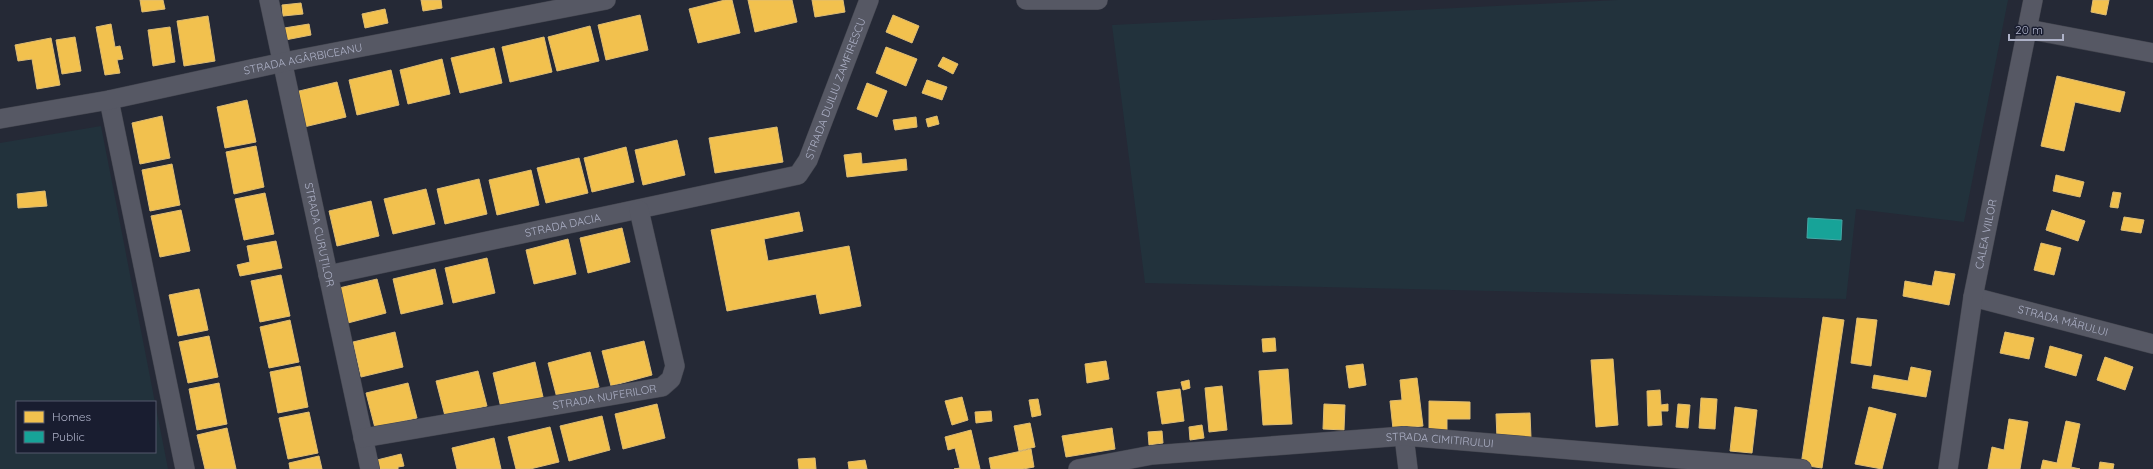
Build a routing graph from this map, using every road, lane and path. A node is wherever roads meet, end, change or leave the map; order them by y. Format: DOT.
graph roads {
  1 [pos="269,0"];
  2 [pos="606,0"];
  3 [pos="869,0"];
  4 [pos="1026,0"];
  5 [pos="1098,0"];
  6 [pos="2033,0"];
  7 [pos="2027,29"];
  8 [pos="2153,53"];
  9 [pos="284,62"];
  10 [pos="109,100"];
  11 [pos="0,119"];
  12 [pos="798,175"];
  13 [pos="639,210"];
  14 [pos="328,275"];
  15 [pos="1973,298"];
  16 [pos="2153,344"];
  17 [pos="1404,436"];
  18 [pos="363,438"];
  19 [pos="1153,462"];
  20 [pos="185,469"];
  21 [pos="370,469"];
  22 [pos="1078,469"];
  23 [pos="1408,469"];
  24 [pos="1802,469"];
  25 [pos="1948,469"];
  1 -- 9 [label="street, STRADA CURUȚILOR"];
  2 -- 9 [label="street, STRADA AGÂRBICEANU"];
  3 -- 12 [label="street, STRADA DUILIU ZAMFIRESCU"];
  4 -- 5 [label="street"];
  6 -- 7 [label="street, CALEA VIILOR"];
  7 -- 8 [label="street"];
  7 -- 15 [label="street, CALEA VIILOR"];
  9 -- 10 [label="street, STRADA AGÂRBICEANU"];
  9 -- 14 [label="street, STRADA CURUȚILOR"];
  10 -- 11 [label="street, STRADA AGÂRBICEANU"];
  10 -- 20 [label="street"];
  12 -- 13 [label="street, STRADA DACIA"];
  13 -- 14 [label="street, STRADA DACIA"];
  13 -- 18 [label="street, STRADA NUFERILOR"];
  14 -- 18 [label="street, STRADA CURUȚILOR"];
  15 -- 16 [label="street, STRADA MĂRULUI"];
  15 -- 25 [label="street, CALEA VIILOR"];
  17 -- 19 [label="street, STRADA CIMITIRULUI"];
  17 -- 23 [label="street"];
  17 -- 24 [label="street, STRADA CIMITIRULUI"];
  18 -- 21 [label="street, STRADA CURUȚILOR"];
  19 -- 22 [label="street, STRADA CIMITIRULUI"];
}
